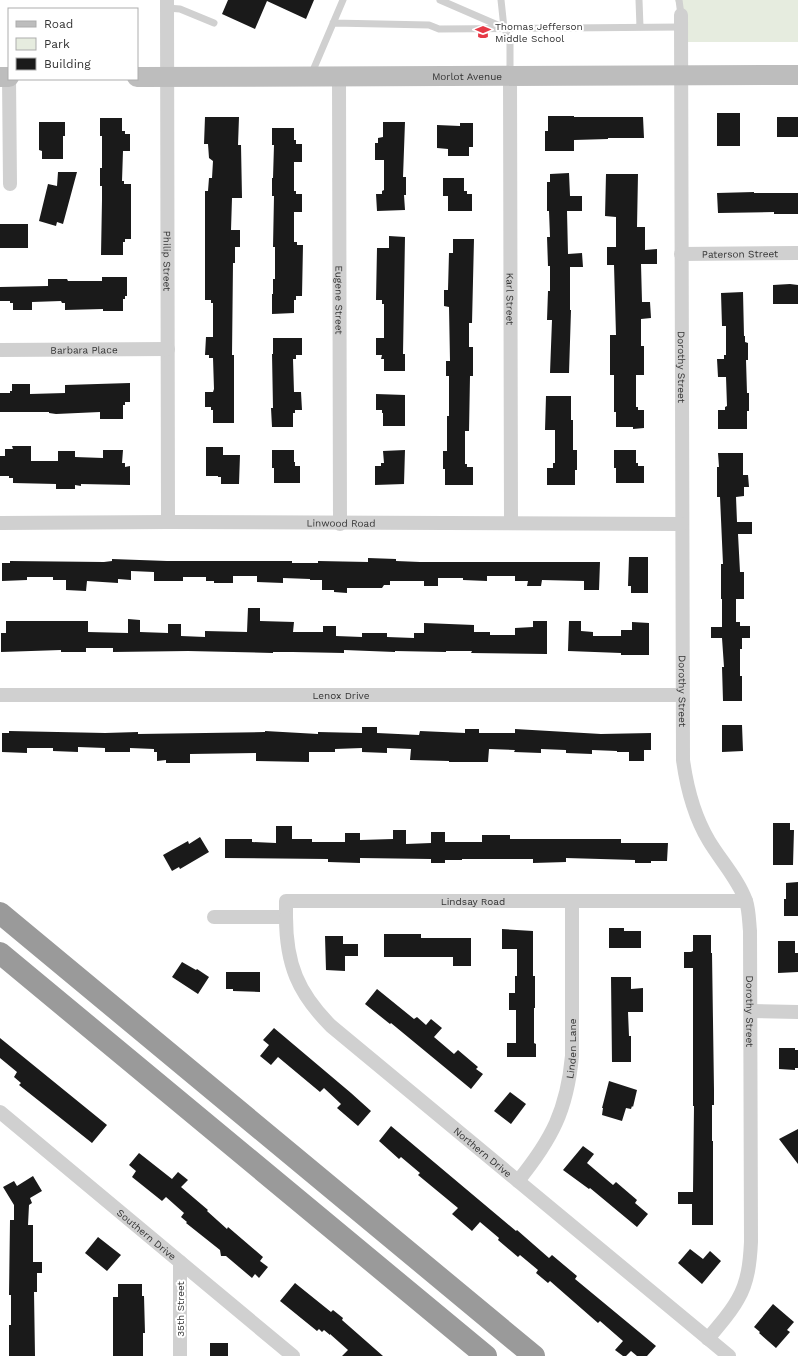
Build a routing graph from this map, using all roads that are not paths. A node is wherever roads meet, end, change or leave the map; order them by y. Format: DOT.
graph roads {
  1 [pos="344,0"];
  2 [pos="440,0"];
  3 [pos="502,0"];
  4 [pos="639,0"];
  5 [pos="680,0"];
  6 [pos="167,4"];
  7 [pos="681,21"];
  8 [pos="214,23"];
  9 [pos="333,24"];
  10 [pos="640,27"];
  11 [pos="504,28"];
  12 [pos="681,75"];
  13 [pos="798,75"];
  14 [pos="310,76"];
  15 [pos="339,76"];
  16 [pos="510,76"];
  17 [pos="138,77"];
  18 [pos="167,77"];
  19 [pos="9,80"];
  20 [pos="10,184"];
  21 [pos="798,253"];
  22 [pos="681,254"];
  23 [pos="168,349"];
  24 [pos="0,350"];
  25 [pos="168,522"];
  26 [pos="0,523"];
  27 [pos="511,523"];
  28 [pos="340,524"];
  29 [pos="682,524"];
  30 [pos="0,695"];
  31 [pos="682,695"];
  32 [pos="572,901"];
  33 [pos="746,902"];
  34 [pos="0,913"];
  35 [pos="214,917"];
  36 [pos="286,917"];
  37 [pos="0,953"];
  38 [pos="751,1012"];
  39 [pos="798,1012"];
  40 [pos="0,1112"];
  41 [pos="518,1181"];
  42 [pos="180,1262"];
  43 [pos="708,1339"];
  44 [pos="180,1356"];
  45 [pos="293,1356"];
  46 [pos="486,1356"];
  47 [pos="534,1356"];
  48 [pos="729,1356"];
  1 -- 9 [label="lane"];
  2 -- 11 [label="lane"];
  3 -- 11 [label="lane"];
  4 -- 10 [label="lane"];
  5 -- 7 [label="lane"];
  6 -- 8 [label="lane"];
  6 -- 18 [label="street, Philip Street"];
  7 -- 10 [label="lane"];
  7 -- 12 [label="street, Dorothy Street"];
  9 -- 11 [label="lane"];
  9 -- 14 [label="lane"];
  10 -- 11 [label="lane"];
  11 -- 16 [label="lane"];
  12 -- 13 [label="street, Morlot Avenue"];
  12 -- 16 [label="street, Morlot Avenue"];
  12 -- 22 [label="street, Dorothy Street"];
  14 -- 15 [label="street, Morlot Avenue"];
  14 -- 18 [label="street, Morlot Avenue"];
  15 -- 16 [label="street, Morlot Avenue"];
  15 -- 28 [label="street, Eugene Street"];
  16 -- 27 [label="street, Karl Street"];
  17 -- 18 [label="street, Morlot Avenue"];
  18 -- 23 [label="street, Philip Street"];
  19 -- 20 [label="street"];
  21 -- 22 [label="street, Paterson Street"];
  22 -- 29 [label="street, Dorothy Street"];
  23 -- 24 [label="street, Barbara Place"];
  23 -- 25 [label="street, Philip Street"];
  25 -- 26 [label="street, Linwood Road"];
  25 -- 28 [label="street, Linwood Road"];
  27 -- 28 [label="street, Linwood Road"];
  27 -- 29 [label="street, Linwood Road"];
  29 -- 31 [label="street, Dorothy Street"];
  30 -- 31 [label="street, Lenox Drive"];
  31 -- 33 [label="street, Dorothy Street"];
  32 -- 33 [label="street, Lindsay Road"];
  32 -- 36 [label="street, Lindsay Road"];
  32 -- 41 [label="street, Linden Lane"];
  33 -- 38 [label="street, Dorothy Street"];
  34 -- 47 [label="highway"];
  35 -- 36 [label="street"];
  36 -- 41 [label="street, Northern Drive"];
  37 -- 46 [label="highway"];
  38 -- 39 [label="street"];
  38 -- 43 [label="street, Dorothy Street"];
  40 -- 42 [label="street, Southern Drive"];
  41 -- 43 [label="street, Northern Drive"];
  42 -- 44 [label="street, 35th Street"];
  42 -- 45 [label="street, Southern Drive"];
  43 -- 48 [label="street, Northern Drive"];
}
